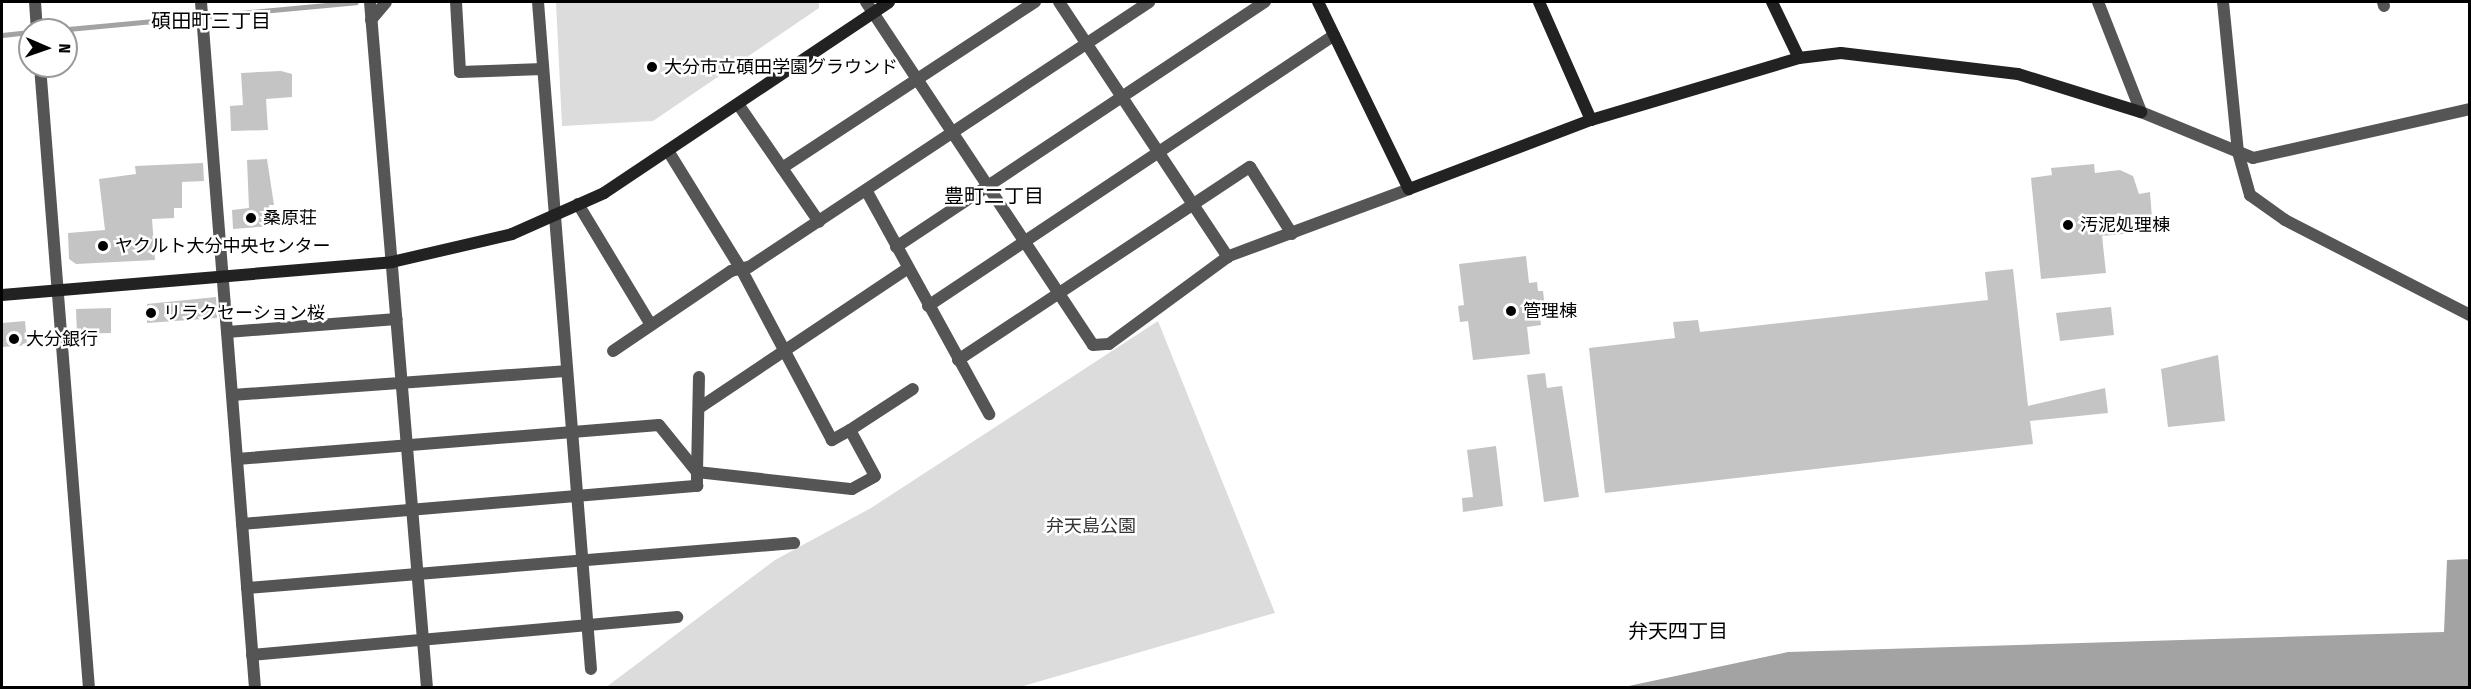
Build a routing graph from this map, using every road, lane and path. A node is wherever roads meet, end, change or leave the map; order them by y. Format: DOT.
graph roads {
  1 [pos="35,2"];
  2 [pos="370,2"];
  3 [pos="386,2"];
  4 [pos="456,2"];
  5 [pos="538,2"];
  6 [pos="866,2"];
  7 [pos="889,2"];
  8 [pos="1035,2"];
  9 [pos="1059,2"];
  10 [pos="1149,2"];
  11 [pos="1265,2"];
  12 [pos="1318,2"];
  13 [pos="1539,2"];
  14 [pos="1772,2"];
  15 [pos="2098,2"];
  16 [pos="2223,2"];
  17 [pos="202,4"];
  18 [pos="871,14"];
  19 [pos="36,18"];
  20 [pos="372,20"];
  21 [pos="1334,35"];
  22 [pos="1087,43"];
  23 [pos="1799,58"];
  24 [pos="543,69"];
  25 [pos="41,78"];
  26 [pos="916,80"];
  27 [pos="1122,97"];
  28 [pos="738,104"];
  29 [pos="2469,109"];
  30 [pos="2141,112"];
  31 [pos="1591,120"];
  32 [pos="951,133"];
  33 [pos="1157,150"];
  34 [pos="668,151"];
  35 [pos="2238,152"];
  36 [pos="782,168"];
  37 [pos="987,187"];
  38 [pos="1409,189"];
  39 [pos="866,190"];
  40 [pos="578,204"];
  41 [pos="1193,205"];
  42 [pos="553,216"];
  43 [pos="819,222"];
  44 [pos="1292,234"];
  45 [pos="1023,241"];
  46 [pos="896,248"];
  47 [pos="1227,257"];
  48 [pos="392,262"];
  49 [pos="741,269"];
  50 [pos="908,269"];
  51 [pos="223,276"];
  52 [pos="58,290"];
  53 [pos="1059,294"];
  54 [pos="2,295"];
  55 [pos="928,306"];
  56 [pos="2469,315"];
  57 [pos="397,319"];
  58 [pos="651,325"];
  59 [pos="227,332"];
  60 [pos="613,351"];
  61 [pos="785,351"];
  62 [pos="958,360"];
  63 [pos="565,371"];
  64 [pos="699,377"];
  65 [pos="402,382"];
  66 [pos="913,389"];
  67 [pos="232,395"];
  68 [pos="699,408"];
  69 [pos="989,414"];
  70 [pos="850,430"];
  71 [pos="570,432"];
  72 [pos="407,445"];
  73 [pos="237,459"];
  74 [pos="697,472"];
  75 [pos="575,496"];
  76 [pos="412,510"];
  77 [pos="242,524"];
  78 [pos="794,543"];
  79 [pos="580,561"];
  80 [pos="418,574"];
  81 [pos="247,588"];
  82 [pos="677,617"];
  83 [pos="587,626"];
  84 [pos="423,636"];
  85 [pos="252,655"];
  86 [pos="591,669"];
  87 [pos="89,687"];
  88 [pos="255,687"];
  89 [pos="427,687"];
  1 -- 19 [label="street"];
  2 -- 20 [label="street"];
  3 -- 20 [label="street"];
  4 -- 24 [label="street"];
  5 -- 24 [label="street"];
  6 -- 18 [label="street"];
  7 -- 18 [label="street"];
  8 -- 26 [label="street"];
  9 -- 22 [label="street"];
  10 -- 22 [label="street"];
  11 -- 27 [label="street"];
  12 -- 21 [label="street"];
  13 -- 31 [label="street"];
  14 -- 23 [label="street"];
  15 -- 30 [label="street"];
  16 -- 35 [label="street"];
  17 -- 51 [label="street"];
  18 -- 26 [label="street"];
  18 -- 28 [label="street"];
  20 -- 48 [label="street"];
  21 -- 33 [label="street"];
  21 -- 38 [label="street"];
  22 -- 27 [label="street"];
  22 -- 32 [label="street"];
  23 -- 30 [label="street"];
  23 -- 31 [label="street"];
  24 -- 42 [label="street"];
  25 -- 52 [label="street"];
  26 -- 32 [label="street"];
  26 -- 36 [label="street"];
  27 -- 33 [label="street"];
  27 -- 37 [label="street"];
  28 -- 34 [label="street"];
  28 -- 36 [label="street"];
  29 -- 35 [label="street"];
  30 -- 35 [label="street"];
  31 -- 38 [label="street"];
  32 -- 37 [label="street"];
  32 -- 39 [label="street"];
  33 -- 41 [label="street"];
  33 -- 45 [label="street"];
  34 -- 40 [label="street"];
  34 -- 49 [label="street"];
  35 -- 56 [label="street"];
  36 -- 43 [label="street"];
  37 -- 45 [label="street"];
  37 -- 46 [label="street"];
  38 -- 44 [label="street"];
  39 -- 43 [label="street"];
  39 -- 46 [label="street"];
  40 -- 42 [label="street"];
  40 -- 58 [label="street"];
  41 -- 44 [label="street"];
  41 -- 47 [label="street"];
  41 -- 53 [label="street"];
  42 -- 48 [label="street"];
  42 -- 63 [label="street"];
  43 -- 49 [label="street"];
  44 -- 47 [label="street"];
  45 -- 53 [label="street"];
  45 -- 55 [label="street"];
  46 -- 50 [label="street"];
  47 -- 53 [label="street"];
  48 -- 51 [label="street"];
  48 -- 57 [label="street"];
  49 -- 58 [label="street"];
  49 -- 61 [label="street"];
  50 -- 55 [label="street"];
  50 -- 61 [label="street"];
  51 -- 52 [label="street"];
  51 -- 59 [label="street"];
  52 -- 54 [label="street"];
  52 -- 87 [label="street"];
  53 -- 62 [label="street"];
  55 -- 62 [label="street"];
  57 -- 59 [label="street"];
  57 -- 65 [label="street"];
  58 -- 60 [label="street"];
  59 -- 67 [label="street"];
  61 -- 68 [label="street"];
  61 -- 70 [label="street"];
  62 -- 69 [label="street"];
  63 -- 65 [label="street"];
  63 -- 71 [label="street"];
  64 -- 68 [label="street"];
  65 -- 67 [label="street"];
  65 -- 72 [label="street"];
  66 -- 70 [label="street"];
  67 -- 73 [label="street"];
  68 -- 74 [label="street"];
  70 -- 74 [label="street"];
  71 -- 72 [label="street"];
  71 -- 74 [label="street"];
  71 -- 75 [label="street"];
  72 -- 73 [label="street"];
  72 -- 76 [label="street"];
  73 -- 77 [label="street"];
  74 -- 75 [label="street"];
  75 -- 76 [label="street"];
  75 -- 79 [label="street"];
  76 -- 77 [label="street"];
  76 -- 80 [label="street"];
  77 -- 81 [label="street"];
  78 -- 79 [label="street"];
  79 -- 80 [label="street"];
  79 -- 83 [label="street"];
  80 -- 81 [label="street"];
  80 -- 84 [label="street"];
  81 -- 85 [label="street"];
  82 -- 83 [label="street"];
  83 -- 84 [label="street"];
  83 -- 86 [label="street"];
  84 -- 85 [label="street"];
  84 -- 89 [label="street"];
  85 -- 88 [label="street"];
}
